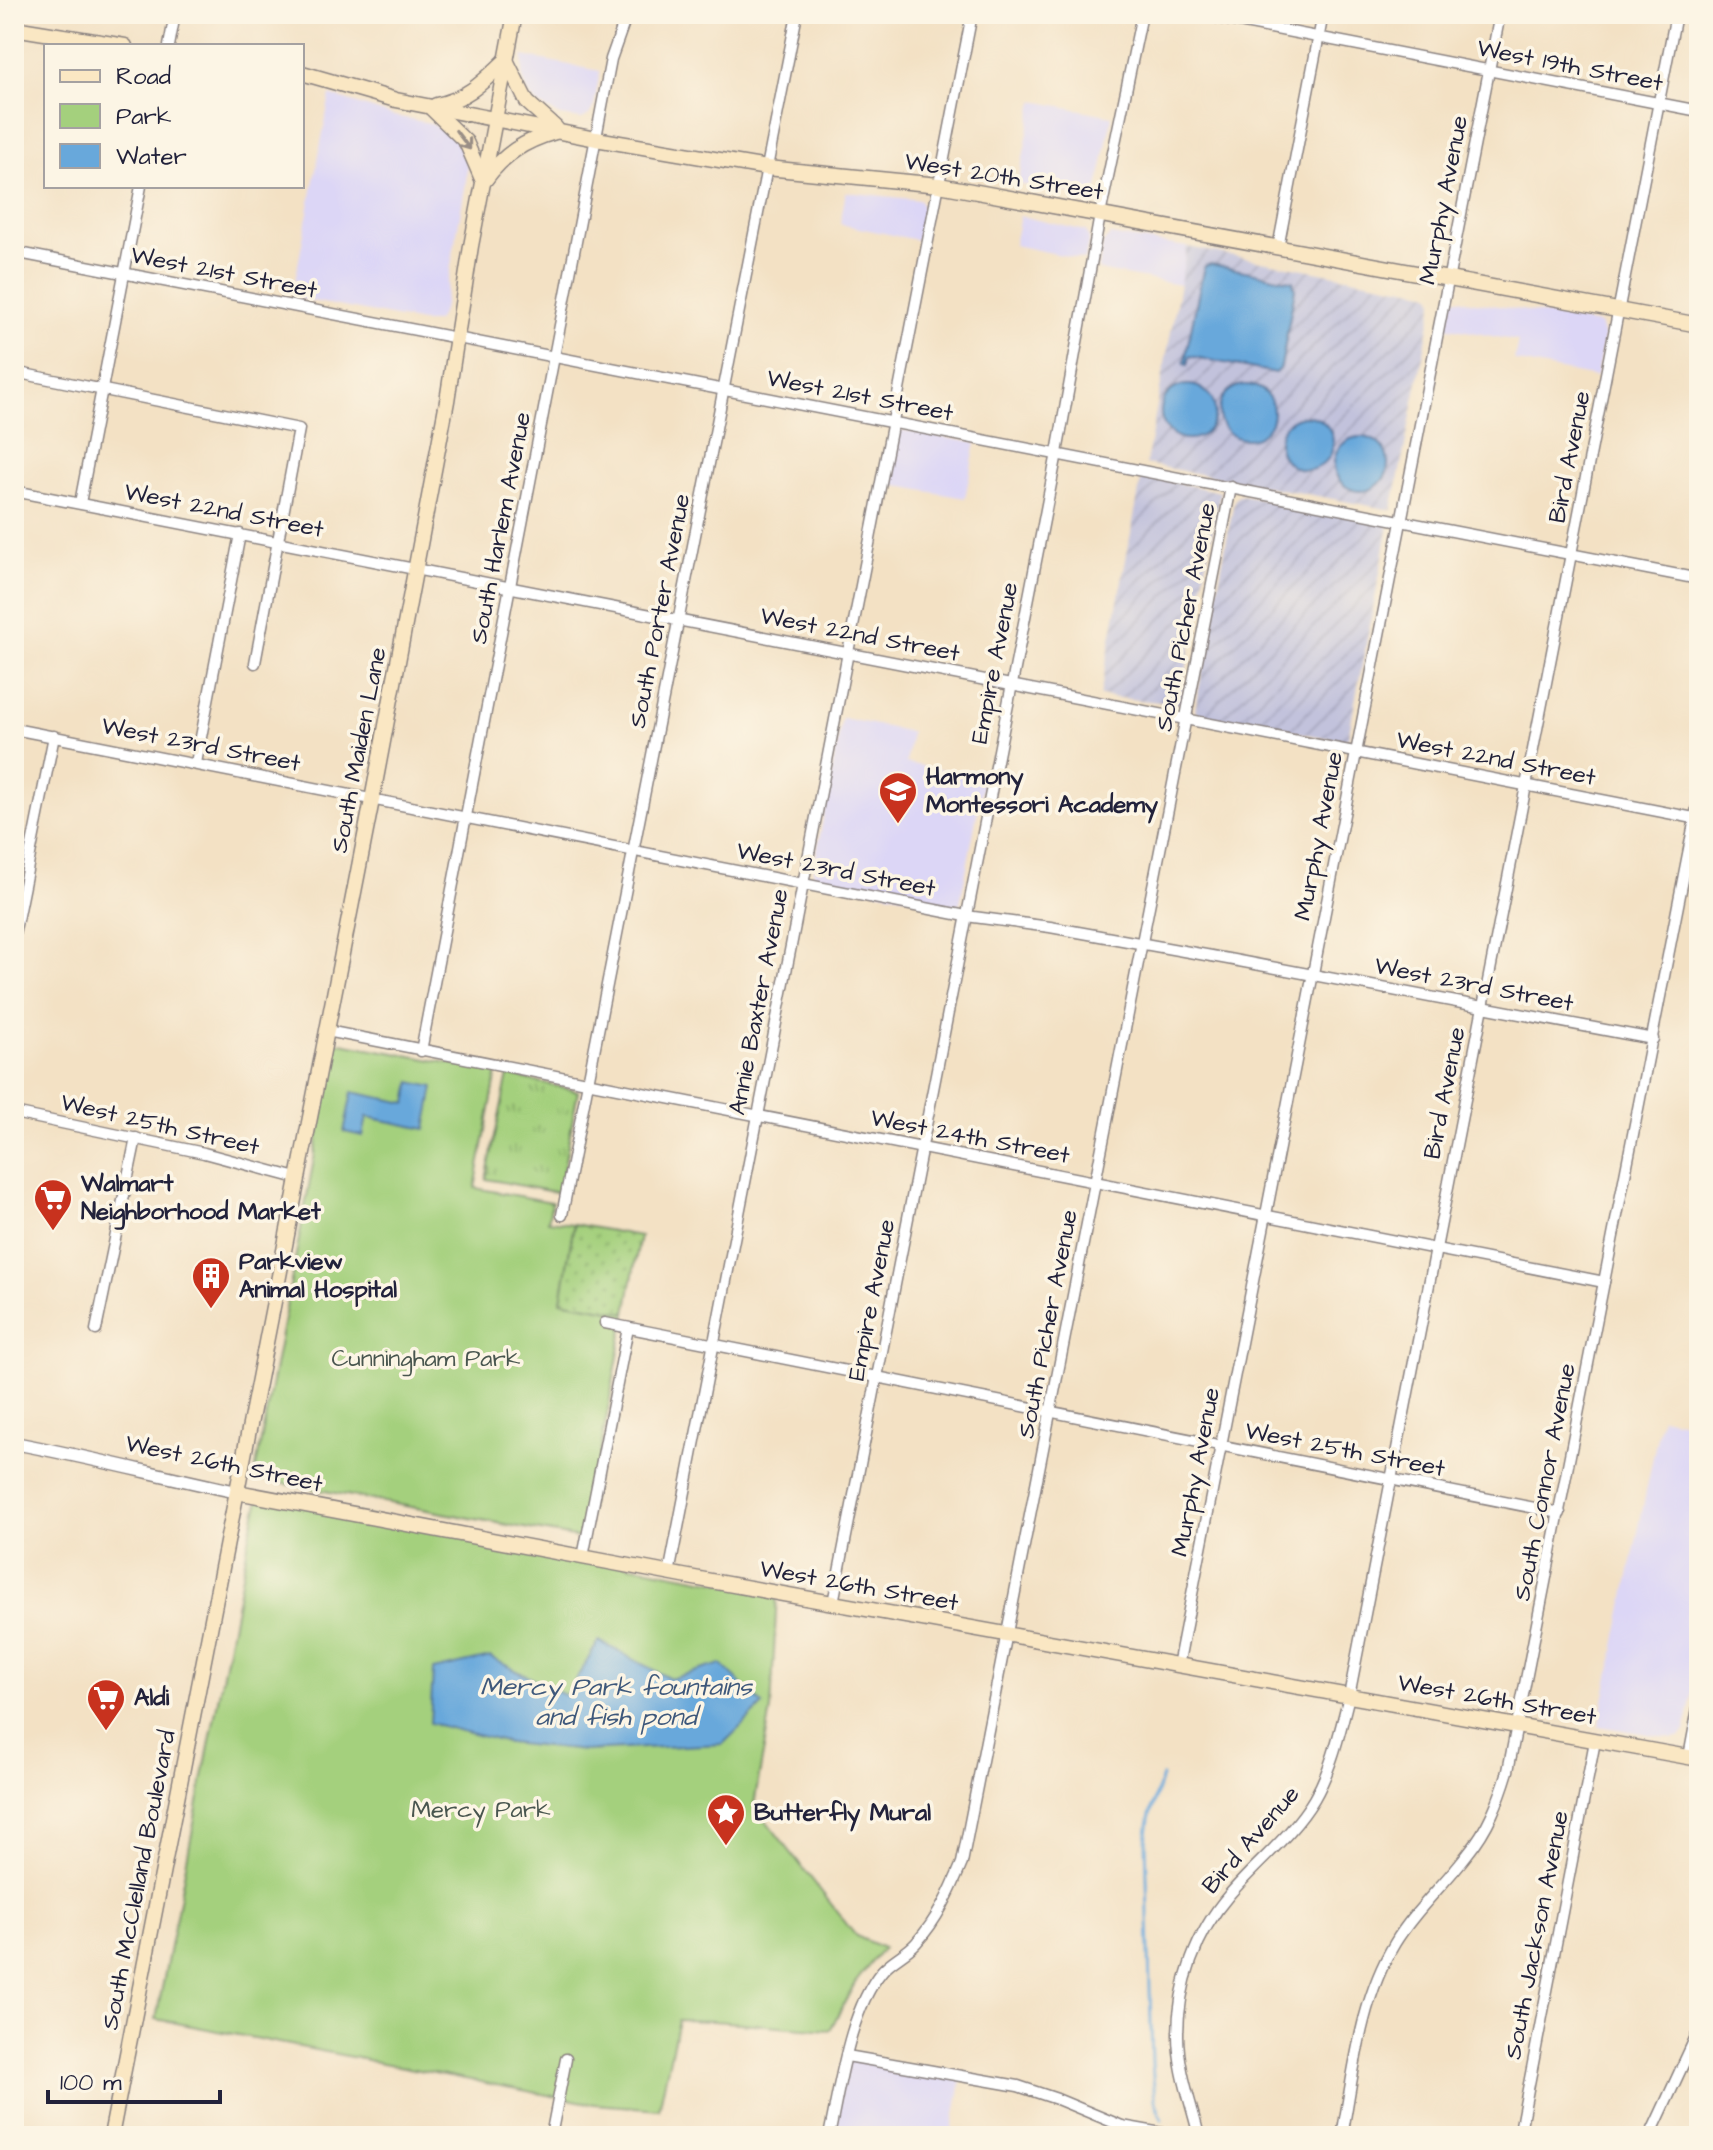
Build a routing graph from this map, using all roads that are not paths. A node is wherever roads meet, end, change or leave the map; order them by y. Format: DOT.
graph roads {
  1 [pos="175,14"];
  2 [pos="515,14"];
  3 [pos="627,14"];
  4 [pos="797,14"];
  5 [pos="972,14"];
  6 [pos="1142,14"];
  7 [pos="1198,14"];
  8 [pos="1323,14"];
  9 [pos="1500,14"];
  10 [pos="1676,14"];
  11 [pos="14,28"];
  12 [pos="1319,38"];
  13 [pos="113,44"];
  14 [pos="169,44"];
  15 [pos="506,60"];
  16 [pos="1489,71"];
  17 [pos="304,74"];
  18 [pos="1659,103"];
  19 [pos="430,106"];
  20 [pos="1699,111"];
  21 [pos="495,118"];
  22 [pos="559,131"];
  23 [pos="596,139"];
  24 [pos="767,168"];
  25 [pos="483,182"];
  26 [pos="939,185"];
  27 [pos="141,188"];
  28 [pos="1100,215"];
  29 [pos="1278,248"];
  30 [pos="14,252"];
  31 [pos="124,274"];
  32 [pos="1448,279"];
  33 [pos="1618,310"];
  34 [pos="1699,325"];
  35 [pos="456,337"];
  36 [pos="554,357"];
  37 [pos="14,372"];
  38 [pos="102,389"];
  39 [pos="724,390"];
  40 [pos="892,422"];
  41 [pos="1057,453"];
  42 [pos="1231,487"];
  43 [pos="14,491"];
  44 [pos="80,503"];
  45 [pos="1400,520"];
  46 [pos="240,534"];
  47 [pos="277,542"];
  48 [pos="1571,553"];
  49 [pos="415,570"];
  50 [pos="1699,579"];
  51 [pos="510,588"];
  52 [pos="678,621"];
  53 [pos="847,653"];
  54 [pos="255,663"];
  55 [pos="1012,685"];
  56 [pos="1186,719"];
  57 [pos="14,729"];
  58 [pos="54,736"];
  59 [pos="1356,752"];
  60 [pos="196,763"];
  61 [pos="1526,785"];
  62 [pos="1699,798"];
  63 [pos="372,800"];
  64 [pos="465,818"];
  65 [pos="1697,818"];
  66 [pos="634,851"];
  67 [pos="802,884"];
  68 [pos="966,916"];
  69 [pos="14,935"];
  70 [pos="1142,944"];
  71 [pos="1313,975"];
  72 [pos="1482,1007"];
  73 [pos="327,1031"];
  74 [pos="1653,1039"];
  75 [pos="421,1051"];
  76 [pos="588,1084"];
  77 [pos="14,1113"];
  78 [pos="757,1116"];
  79 [pos="136,1138"];
  80 [pos="921,1148"];
  81 [pos="297,1178"];
  82 [pos="1096,1182"];
  83 [pos="562,1215"];
  84 [pos="1266,1215"];
  85 [pos="1436,1249"];
  86 [pos="1604,1282"];
  87 [pos="605,1323"];
  88 [pos="628,1328"];
  89 [pos="96,1330"];
  90 [pos="713,1345"];
  91 [pos="877,1377"];
  92 [pos="1052,1412"];
  93 [pos="14,1443"];
  94 [pos="1221,1446"];
  95 [pos="1391,1479"];
  96 [pos="237,1492"];
  97 [pos="1560,1513"];
  98 [pos="583,1557"];
  99 [pos="669,1574"];
  100 [pos="833,1603"];
  101 [pos="1008,1635"];
  102 [pos="1178,1666"];
  103 [pos="1349,1696"];
  104 [pos="1699,1703"];
  105 [pos="1518,1727"];
  106 [pos="1595,1741"];
  107 [pos="1694,1758"];
  108 [pos="1699,2030"];
  109 [pos="847,2056"];
  110 [pos="566,2059"];
  111 [pos="111,2136"];
  112 [pos="551,2136"];
  113 [pos="829,2136"];
  114 [pos="1178,2136"];
  115 [pos="1199,2136"];
  116 [pos="1342,2136"];
  117 [pos="1519,2136"];
  118 [pos="1650,2136"];
  1 -- 14 [label="street"];
  2 -- 15 [label="main road, South Maiden Lane"];
  3 -- 23 [label="street, South Harlem Avenue"];
  4 -- 24 [label="street, South Porter Avenue"];
  5 -- 26 [label="street, Annie Baxter Avenue"];
  6 -- 28 [label="street, Empire Avenue"];
  7 -- 12 [label="street, West 19th Street"];
  8 -- 12 [label="street"];
  9 -- 16 [label="street, Murphy Avenue"];
  10 -- 18 [label="street, Bird Avenue"];
  11 -- 13 [label="main road"];
  12 -- 16 [label="street, West 19th Street"];
  12 -- 29 [label="street"];
  15 -- 19 [label="main road"];
  15 -- 21 [label="main road, South Maiden Lane"];
  15 -- 22 [label="main road"];
  16 -- 18 [label="street, West 19th Street"];
  16 -- 32 [label="street, Murphy Avenue"];
  17 -- 19 [label="main road, West 20th Street"];
  18 -- 20 [label="street, West 19th Street"];
  18 -- 33 [label="street, Bird Avenue"];
  19 -- 21 [label="main road, West 20th Street"];
  19 -- 25 [label="main road, one-way"];
  21 -- 22 [label="main road, West 20th Street"];
  21 -- 25 [label="main road, South Maiden Lane"];
  22 -- 23 [label="main road, West 20th Street"];
  22 -- 25 [label="main road"];
  23 -- 24 [label="main road, West 20th Street"];
  23 -- 36 [label="street, South Harlem Avenue"];
  24 -- 26 [label="main road, West 20th Street"];
  24 -- 39 [label="street, South Porter Avenue"];
  25 -- 35 [label="main road, South Maiden Lane"];
  26 -- 28 [label="main road, West 20th Street"];
  26 -- 40 [label="street, Annie Baxter Avenue"];
  27 -- 31 [label="street"];
  28 -- 29 [label="main road, West 20th Street"];
  28 -- 41 [label="street, Empire Avenue"];
  29 -- 32 [label="main road, West 20th Street"];
  30 -- 31 [label="street, West 21st Street"];
  31 -- 35 [label="street, West 21st Street"];
  31 -- 38 [label="street"];
  32 -- 33 [label="main road, West 20th Street"];
  32 -- 45 [label="street, Murphy Avenue"];
  33 -- 34 [label="main road, West 20th Street"];
  33 -- 48 [label="street, Bird Avenue"];
  35 -- 36 [label="street, West 21st Street"];
  35 -- 49 [label="main road, South Maiden Lane"];
  36 -- 39 [label="street, West 21st Street"];
  36 -- 51 [label="street, South Harlem Avenue"];
  37 -- 38 [label="street"];
  38 -- 44 [label="street"];
  38 -- 47 [label="street"];
  39 -- 40 [label="street, West 21st Street"];
  39 -- 52 [label="street, South Porter Avenue"];
  40 -- 41 [label="street, West 21st Street"];
  40 -- 53 [label="street, Annie Baxter Avenue"];
  41 -- 42 [label="street, West 21st Street"];
  41 -- 55 [label="street, Empire Avenue"];
  42 -- 45 [label="street, West 21st Street"];
  42 -- 56 [label="street, South Picher Avenue"];
  43 -- 44 [label="street, West 22nd Street"];
  44 -- 46 [label="street, West 22nd Street"];
  45 -- 48 [label="street, West 21st Street"];
  45 -- 59 [label="street, Murphy Avenue"];
  46 -- 47 [label="street, West 22nd Street"];
  46 -- 60 [label="street"];
  47 -- 49 [label="street, West 22nd Street"];
  47 -- 54 [label="street"];
  48 -- 50 [label="street, West 21st Street"];
  48 -- 61 [label="street, Bird Avenue"];
  49 -- 51 [label="street, West 22nd Street"];
  49 -- 63 [label="main road, South Maiden Lane"];
  51 -- 52 [label="street, West 22nd Street"];
  51 -- 64 [label="street, South Harlem Avenue"];
  52 -- 53 [label="street, West 22nd Street"];
  52 -- 66 [label="street, South Porter Avenue"];
  53 -- 55 [label="street, West 22nd Street"];
  53 -- 67 [label="street, Annie Baxter Avenue"];
  55 -- 56 [label="street, West 22nd Street"];
  55 -- 68 [label="street, Empire Avenue"];
  56 -- 59 [label="street, West 22nd Street"];
  56 -- 70 [label="street, South Picher Avenue"];
  57 -- 58 [label="street, West 23rd Street"];
  58 -- 60 [label="street, West 23rd Street"];
  58 -- 69 [label="street"];
  59 -- 61 [label="street, West 22nd Street"];
  59 -- 71 [label="street, Murphy Avenue"];
  60 -- 63 [label="street, West 23rd Street"];
  61 -- 65 [label="street, West 22nd Street"];
  61 -- 72 [label="street, Bird Avenue"];
  62 -- 65 [label="street, South Connor Avenue"];
  63 -- 64 [label="street, West 23rd Street"];
  63 -- 73 [label="main road, South Maiden Lane"];
  64 -- 66 [label="street, West 23rd Street"];
  64 -- 75 [label="street, South Harlem Avenue"];
  65 -- 74 [label="street, South Connor Avenue"];
  66 -- 67 [label="street, West 23rd Street"];
  66 -- 76 [label="street, South Porter Avenue"];
  67 -- 68 [label="street, West 23rd Street"];
  67 -- 78 [label="street, Annie Baxter Avenue"];
  68 -- 70 [label="street, West 23rd Street"];
  68 -- 80 [label="street, Empire Avenue"];
  70 -- 71 [label="street, West 23rd Street"];
  70 -- 82 [label="street, South Picher Avenue"];
  71 -- 72 [label="street, West 23rd Street"];
  71 -- 84 [label="street, Murphy Avenue"];
  72 -- 74 [label="street, West 23rd Street"];
  72 -- 85 [label="street, Bird Avenue"];
  73 -- 75 [label="street, West 24th Street"];
  73 -- 81 [label="main road, South Maiden Lane"];
  74 -- 86 [label="street, South Connor Avenue"];
  75 -- 76 [label="street, West 24th Street"];
  76 -- 78 [label="street, West 24th Street"];
  76 -- 83 [label="street, South Porter Avenue"];
  77 -- 79 [label="street, West 25th Street"];
  78 -- 80 [label="street, West 24th Street"];
  78 -- 90 [label="street, Annie Baxter Avenue"];
  79 -- 81 [label="street, West 25th Street"];
  79 -- 89 [label="street"];
  80 -- 82 [label="street, West 24th Street"];
  80 -- 91 [label="street, Empire Avenue"];
  81 -- 96 [label="main road, South Maiden Lane"];
  82 -- 84 [label="street, West 24th Street"];
  82 -- 92 [label="street, South Picher Avenue"];
  84 -- 85 [label="street, West 24th Street"];
  84 -- 94 [label="street, Murphy Avenue"];
  85 -- 86 [label="street, West 24th Street"];
  85 -- 95 [label="street, Bird Avenue"];
  86 -- 97 [label="street, South Connor Avenue"];
  87 -- 88 [label="street, West 25th Street"];
  88 -- 90 [label="street, West 25th Street"];
  88 -- 98 [label="street"];
  90 -- 91 [label="street, West 25th Street"];
  90 -- 99 [label="street, Annie Baxter Avenue"];
  91 -- 92 [label="street, West 25th Street"];
  91 -- 100 [label="street, Empire Avenue"];
  92 -- 94 [label="street, West 25th Street"];
  92 -- 101 [label="street, South Picher Avenue"];
  93 -- 96 [label="street, West 26th Street"];
  94 -- 95 [label="street, West 25th Street"];
  94 -- 102 [label="street, Murphy Avenue"];
  95 -- 97 [label="street, West 25th Street"];
  95 -- 103 [label="street, Bird Avenue"];
  96 -- 98 [label="main road, West 26th Street"];
  96 -- 111 [label="main road, South McClelland Boulevard"];
  97 -- 105 [label="street, South Connor Avenue"];
  98 -- 99 [label="main road, West 26th Street"];
  99 -- 100 [label="main road, West 26th Street"];
  100 -- 101 [label="main road, West 26th Street"];
  101 -- 102 [label="main road, West 26th Street"];
  101 -- 109 [label="street, South Picher Avenue"];
  102 -- 103 [label="main road, West 26th Street"];
  103 -- 105 [label="main road, West 26th Street"];
  103 -- 115 [label="street, Bird Avenue"];
  104 -- 107 [label="street"];
  105 -- 106 [label="main road, West 26th Street"];
  105 -- 116 [label="street, South Connor Avenue"];
  106 -- 107 [label="main road, West 26th Street"];
  106 -- 117 [label="street, South Jackson Avenue"];
  108 -- 118 [label="street"];
  109 -- 113 [label="street, South Picher Avenue"];
  109 -- 114 [label="street"];
  110 -- 112 [label="street"];
}
